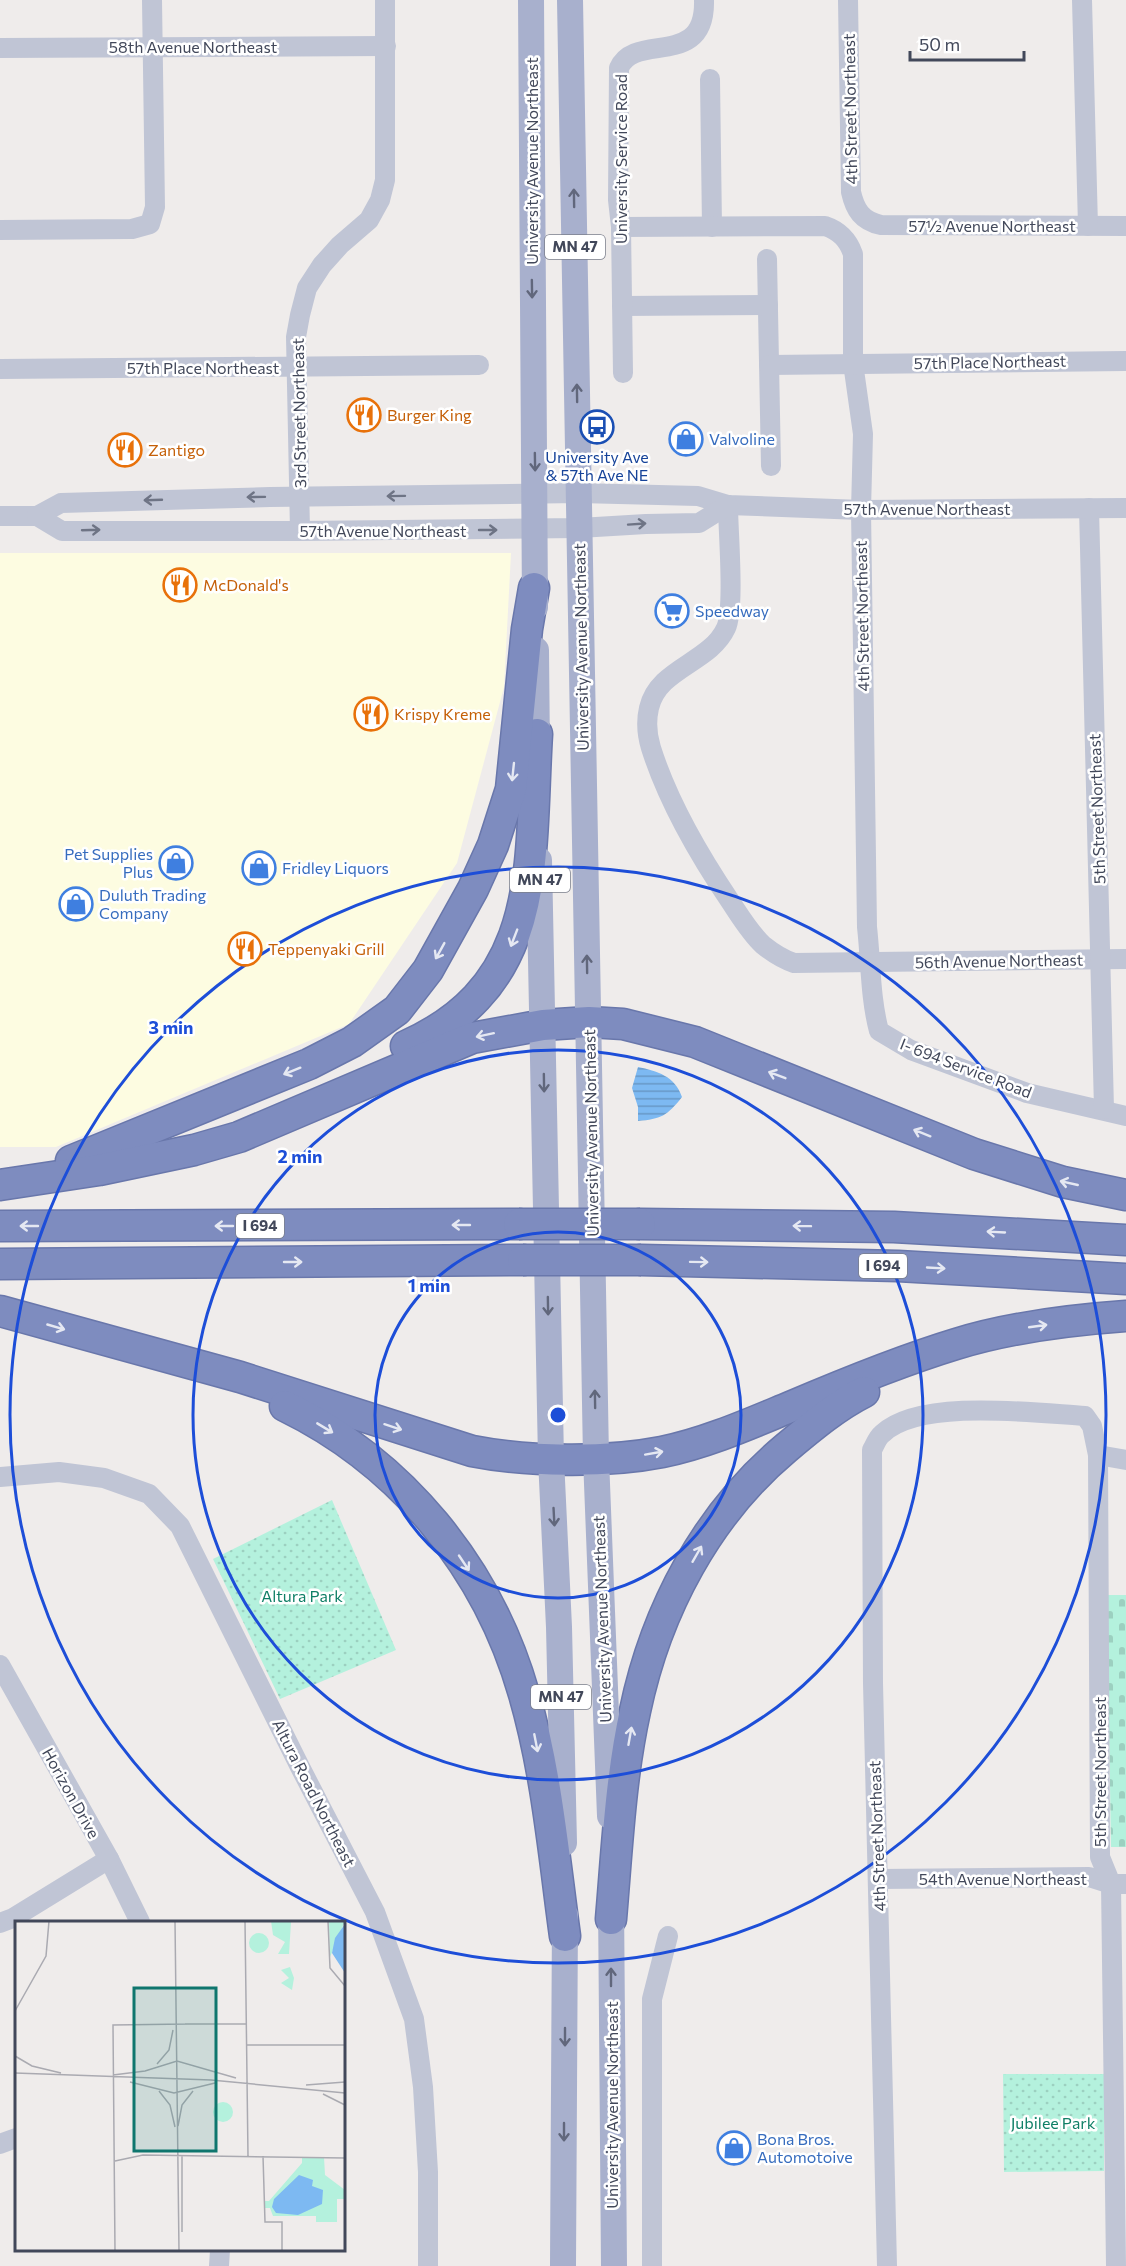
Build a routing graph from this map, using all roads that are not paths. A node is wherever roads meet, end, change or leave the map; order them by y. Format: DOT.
graph roads {
  1 [pos="152,0"];
  2 [pos="385,0"];
  3 [pos="531,0"];
  4 [pos="570,0"];
  5 [pos="704,0"];
  6 [pos="848,0"];
  7 [pos="1082,0"];
  8 [pos="386,46"];
  9 [pos="153,47"];
  10 [pos="0,48"];
  11 [pos="710,79"];
  12 [pos="861,216"];
  13 [pos="1088,226"];
  14 [pos="1126,226"];
  15 [pos="621,227"];
  16 [pos="712,227"];
  17 [pos="0,230"];
  18 [pos="767,259"];
  19 [pos="768,305"];
  20 [pos="622,306"];
  21 [pos="1126,361"];
  22 [pos="853,363"];
  23 [pos="479,365"];
  24 [pos="769,365"];
  25 [pos="296,367"];
  26 [pos="0,369"];
  27 [pos="623,373"];
  28 [pos="771,466"];
  29 [pos="579,494"];
  30 [pos="535,495"];
  31 [pos="301,497"];
  32 [pos="728,505"];
  33 [pos="1089,508"];
  34 [pos="1126,508"];
  35 [pos="861,510"];
  36 [pos="0,516"];
  37 [pos="37,516"];
  38 [pos="579,528"];
  39 [pos="534,530"];
  40 [pos="300,531"];
  41 [pos="534,588"];
  42 [pos="537,734"];
  43 [pos="1101,959"];
  44 [pos="1126,959"];
  45 [pos="871,963"];
  46 [pos="589,1022"];
  47 [pos="543,1025"];
  48 [pos="879,1031"];
  49 [pos="1104,1109"];
  50 [pos="1126,1116"];
  51 [pos="99,1170"];
  52 [pos="0,1179"];
  53 [pos="0,1185"];
  54 [pos="1126,1195"];
  55 [pos="0,1226"];
  56 [pos="1126,1240"];
  57 [pos="0,1264"];
  58 [pos="1126,1279"];
  59 [pos="0,1311"];
  60 [pos="1126,1316"];
  61 [pos="1000,1333"];
  62 [pos="116,1343"];
  63 [pos="903,1421"];
  64 [pos="1098,1455"];
  65 [pos="596,1458"];
  66 [pos="551,1459"];
  67 [pos="1126,1460"];
  68 [pos="0,1477"];
  69 [pos="2,1674"];
  70 [pos="108,1859"];
  71 [pos="879,1879"];
  72 [pos="1119,1884"];
  73 [pos="611,1919"];
  74 [pos="139,1921"];
  75 [pos="0,1923"];
  76 [pos="566,1936"];
  77 [pos="668,1936"];
  78 [pos="15,2138"];
  79 [pos="0,2144"];
  80 [pos="220,2251"];
  81 [pos="219,2266"];
  82 [pos="428,2266"];
  83 [pos="563,2266"];
  84 [pos="614,2266"];
  85 [pos="652,2266"];
  86 [pos="887,2266"];
  87 [pos="1116,2266"];
  1 -- 9 [label="street"];
  2 -- 8 [label="street, 3rd Street Northeast"];
  3 -- 30 [label="main road, University Avenue Northeast / MN 47, one-way"];
  29 -- 4 [label="main road, University Avenue Northeast / MN 47, one-way"];
  5 -- 15 [label="street, University Service Road"];
  6 -- 12 [label="street, 4th Street Northeast"];
  7 -- 13 [label="street"];
  8 -- 9 [label="street, 58th Avenue Northeast"];
  8 -- 25 [label="street, 3rd Street Northeast"];
  9 -- 10 [label="street, 58th Avenue Northeast"];
  9 -- 17 [label="street"];
  11 -- 16 [label="street"];
  12 -- 13 [label="street, 57½ Avenue Northeast"];
  13 -- 14 [label="street, 57½ Avenue Northeast"];
  15 -- 16 [label="street"];
  15 -- 20 [label="street, University Service Road"];
  16 -- 22 [label="street, 4th Street Northeast"];
  18 -- 19 [label="street"];
  19 -- 20 [label="street"];
  19 -- 24 [label="street"];
  20 -- 27 [label="street, University Service Road"];
  21 -- 22 [label="street, 57th Place Northeast"];
  22 -- 24 [label="street, 57th Place Northeast"];
  22 -- 35 [label="street, 4th Street Northeast"];
  23 -- 25 [label="street, 57th Place Northeast"];
  24 -- 28 [label="street"];
  25 -- 26 [label="street, 57th Place Northeast"];
  25 -- 31 [label="street, 3rd Street Northeast"];
  29 -- 30 [label="street, 57th Avenue Northeast"];
  29 -- 32 [label="street, 57th Avenue Northeast"];
  29 -- 38 [label="main road, University Avenue Northeast / MN 47"];
  30 -- 31 [label="street, 57th Avenue Northeast, one-way"];
  30 -- 39 [label="main road, University Avenue Northeast / MN 47"];
  31 -- 37 [label="street, 57th Avenue Northeast, one-way"];
  31 -- 40 [label="street, 3rd Street Northeast"];
  32 -- 35 [label="street, 57th Avenue Northeast"];
  38 -- 32 [label="street, 57th Avenue Northeast, one-way"];
  32 -- 45 [label="street"];
  33 -- 34 [label="street, 57th Avenue Northeast"];
  33 -- 35 [label="street, 57th Avenue Northeast"];
  33 -- 43 [label="street, 5th Street Northeast"];
  35 -- 45 [label="street, 4th Street Northeast"];
  36 -- 37 [label="street, 57th Avenue Northeast"];
  37 -- 40 [label="street, 57th Avenue Northeast, one-way"];
  38 -- 39 [label="street, 57th Avenue Northeast"];
  46 -- 38 [label="main road, University Avenue Northeast / MN 47, one-way"];
  40 -- 39 [label="street, 57th Avenue Northeast, one-way"];
  39 -- 41 [label="main road, University Avenue Northeast / MN 47"];
  41 -- 42 [label="main road, University Avenue Northeast / MN 47"];
  41 -- 52 [label="highway, one-way"];
  42 -- 47 [label="main road, University Avenue Northeast / MN 47"];
  42 -- 51 [label="highway, one-way"];
  43 -- 44 [label="street, 56th Avenue Northeast"];
  43 -- 45 [label="street, 56th Avenue Northeast"];
  43 -- 49 [label="street, 5th Street Northeast"];
  45 -- 48 [label="street, 4th Street Northeast"];
  46 -- 47 [label="highway"];
  54 -- 46 [label="highway, one-way"];
  65 -- 46 [label="main road, University Avenue Northeast / MN 47, one-way"];
  47 -- 51 [label="highway, one-way"];
  47 -- 66 [label="main road, University Avenue Northeast / MN 47, one-way"];
  48 -- 49 [label="street, I- 694 Service Road"];
  49 -- 50 [label="street, I- 694 Service Road"];
  51 -- 53 [label="highway"];
  56 -- 55 [label="highway, I 694, one-way, bridge"];
  57 -- 58 [label="highway, I 694, one-way, bridge"];
  59 -- 62 [label="highway, one-way"];
  61 -- 60 [label="highway, one-way"];
  65 -- 61 [label="highway, one-way"];
  73 -- 61 [label="highway, one-way"];
  62 -- 66 [label="highway, one-way"];
  62 -- 76 [label="highway, one-way"];
  63 -- 64 [label="street, 5th Street Northeast"];
  63 -- 71 [label="street, 4th Street Northeast"];
  64 -- 67 [label="street"];
  64 -- 72 [label="street, 5th Street Northeast"];
  65 -- 66 [label="highway"];
  65 -- 73 [label="main road, University Avenue Northeast / MN 47"];
  66 -- 76 [label="main road, University Avenue Northeast / MN 47, one-way"];
  68 -- 82 [label="street, Altura Road Northeast"];
  69 -- 70 [label="street, Horizon Drive"];
  70 -- 74 [label="street, Horizon Drive"];
  70 -- 75 [label="street"];
  71 -- 72 [label="street, 54th Avenue Northeast"];
  71 -- 86 [label="street, 4th Street Northeast"];
  72 -- 87 [label="street, 5th Street Northeast"];
  84 -- 73 [label="main road, University Avenue Northeast / MN 47, one-way"];
  76 -- 83 [label="main road, University Avenue Northeast / MN 47, one-way"];
  77 -- 85 [label="street"];
  78 -- 79 [label="street"];
  80 -- 81 [label="street"];
}
